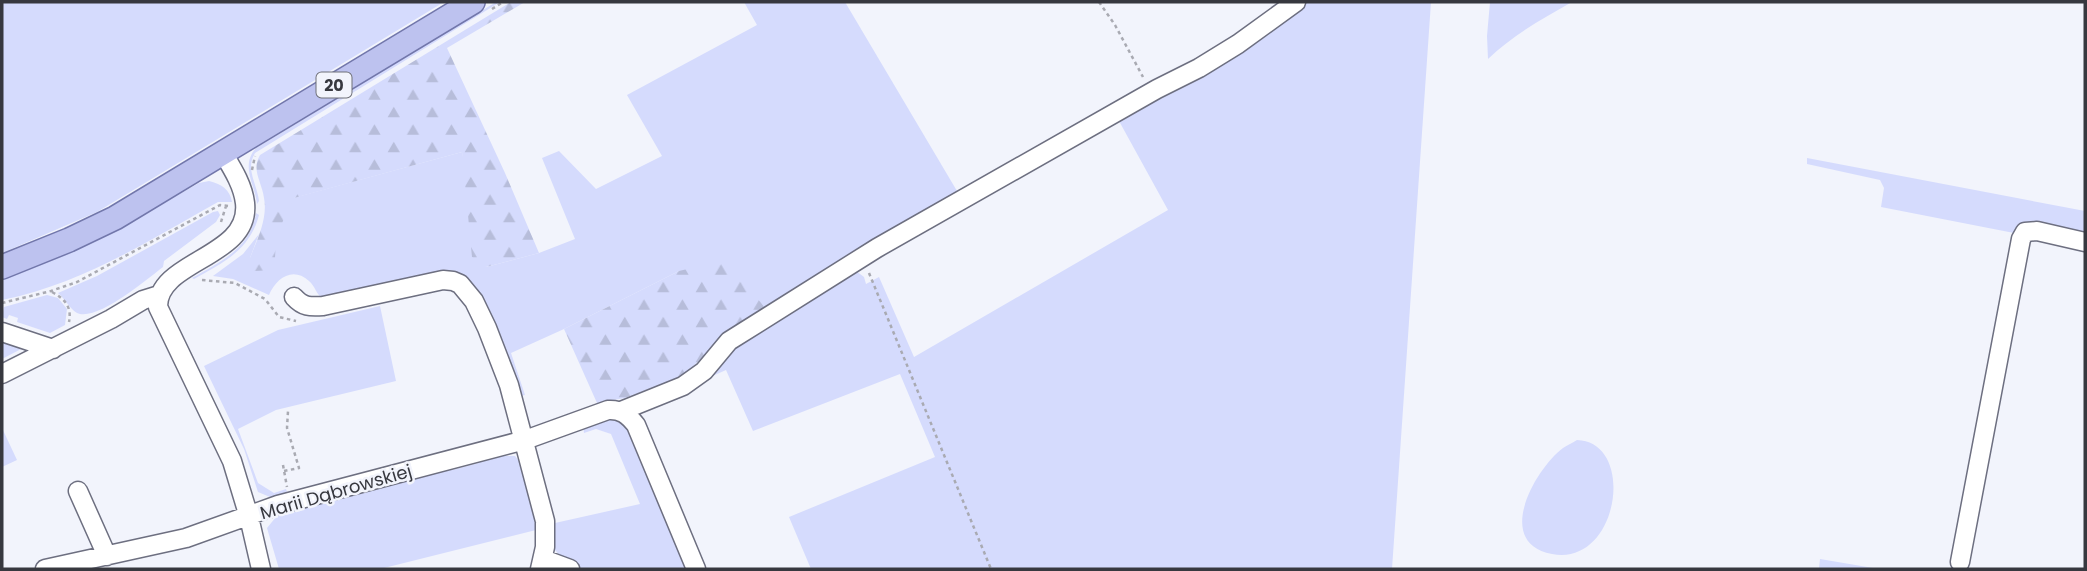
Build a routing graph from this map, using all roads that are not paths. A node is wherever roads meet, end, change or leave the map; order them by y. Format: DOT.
graph roads {
  1 [pos="473,2"];
  2 [pos="1297,2"];
  3 [pos="223,153"];
  4 [pos="2085,242"];
  5 [pos="2,267"];
  6 [pos="159,295"];
  7 [pos="294,297"];
  8 [pos="2,332"];
  9 [pos="53,349"];
  10 [pos="2,374"];
  11 [pos="621,411"];
  12 [pos="525,440"];
  13 [pos="78,491"];
  14 [pos="249,517"];
  15 [pos="107,555"];
  16 [pos="1960,562"];
  17 [pos="541,564"];
  18 [pos="45,569"];
  19 [pos="261,569"];
  20 [pos="570,569"];
  21 [pos="696,569"];
  1 -- 3 [label="main road, 20"];
  2 -- 11 [label="street, Marii Dąbrowskiej"];
  3 -- 5 [label="main road, 20"];
  3 -- 6 [label="street"];
  4 -- 16 [label="street"];
  6 -- 9 [label="street"];
  6 -- 14 [label="street"];
  7 -- 12 [label="street"];
  8 -- 9 [label="street"];
  9 -- 10 [label="street"];
  11 -- 12 [label="street, Marii Dąbrowskiej"];
  11 -- 21 [label="street"];
  12 -- 14 [label="street, Marii Dąbrowskiej"];
  12 -- 17 [label="street"];
  13 -- 15 [label="street"];
  14 -- 15 [label="street, Marii Dąbrowskiej"];
  14 -- 19 [label="street"];
  15 -- 18 [label="street, Marii Dąbrowskiej"];
  17 -- 20 [label="street"];
}
